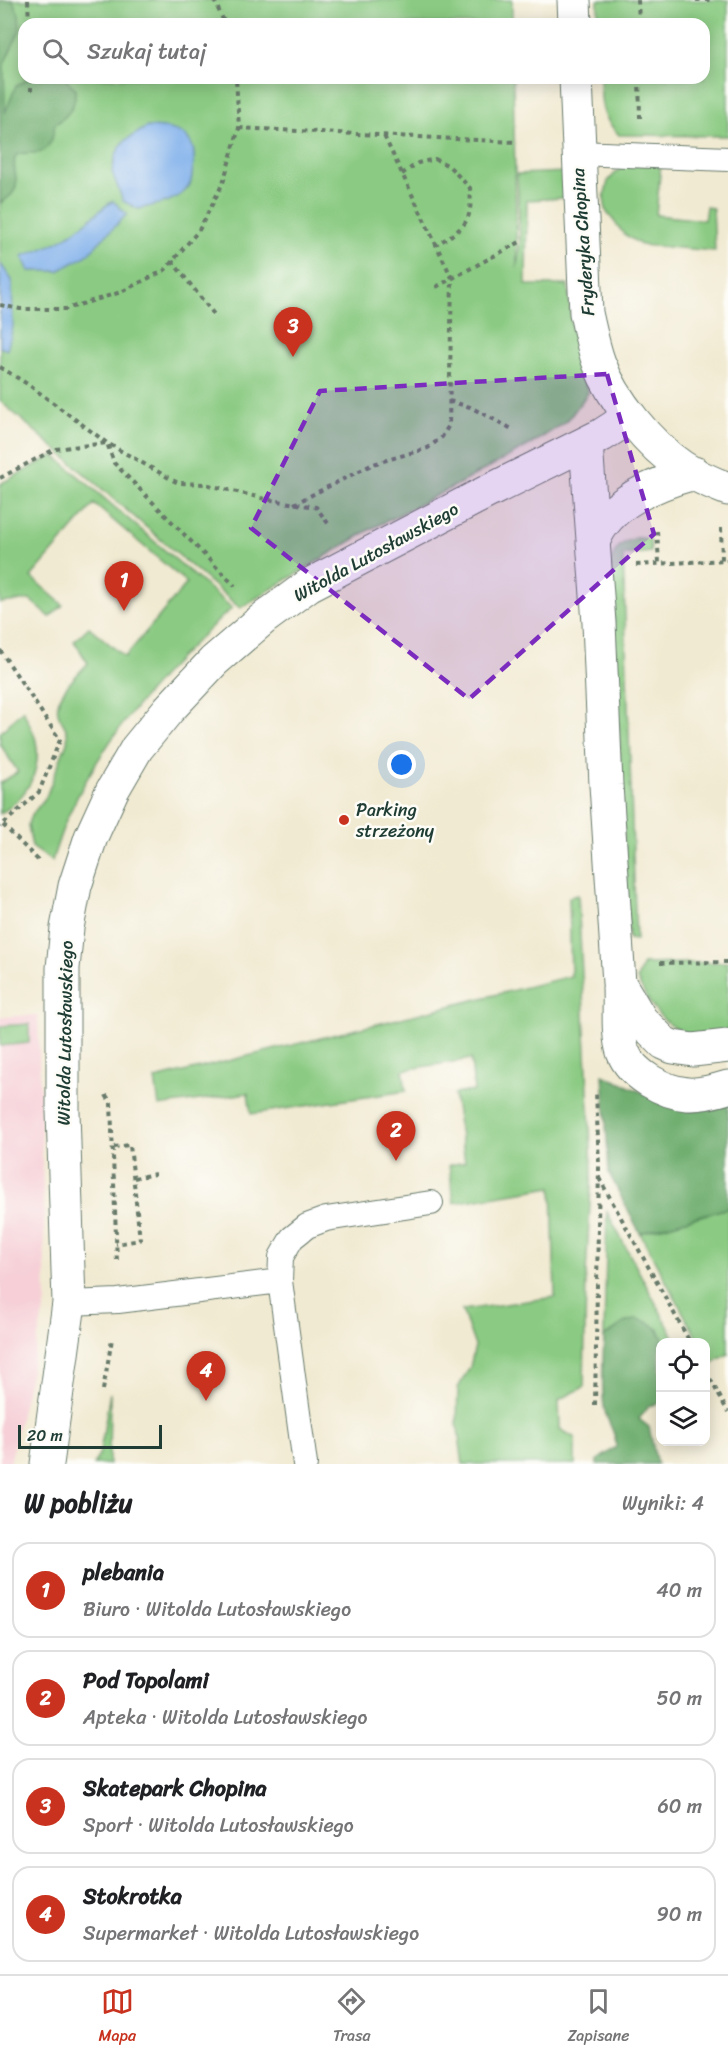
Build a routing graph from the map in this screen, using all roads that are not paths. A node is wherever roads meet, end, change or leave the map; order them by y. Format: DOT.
graph roads {
  1 [pos="574,0"];
  2 [pos="575,18"];
  3 [pos="576,84"];
  4 [pos="578,153"];
  5 [pos="728,159"];
  6 [pos="628,414"];
  7 [pos="586,443"];
  8 [pos="694,473"];
  9 [pos="728,489"];
  10 [pos="593,543"];
  11 [pos="619,983"];
  12 [pos="728,1046"];
  13 [pos="728,1087"];
  14 [pos="431,1203"];
  15 [pos="280,1281"];
  16 [pos="69,1303"];
  17 [pos="47,1464"];
  18 [pos="305,1464"];
  1 -- 2 [label="street"];
  3 -- 4 [label="street, Fryderyka Chopina"];
  4 -- 5 [label="lane"];
  4 -- 6 [label="street, Fryderyka Chopina"];
  6 -- 7 [label="street, Witolda Lutosławskiego"];
  6 -- 8 [label="street, Fryderyka Chopina"];
  7 -- 10 [label="street"];
  7 -- 16 [label="street, Witolda Lutosławskiego"];
  8 -- 9 [label="street, Fryderyka Chopina"];
  8 -- 10 [label="street"];
  10 -- 11 [label="street"];
  11 -- 12 [label="street"];
  11 -- 13 [label="street"];
  14 -- 15 [label="lane"];
  15 -- 16 [label="lane"];
  15 -- 18 [label="lane"];
  16 -- 17 [label="street, Witolda Lutosławskiego"];
}
